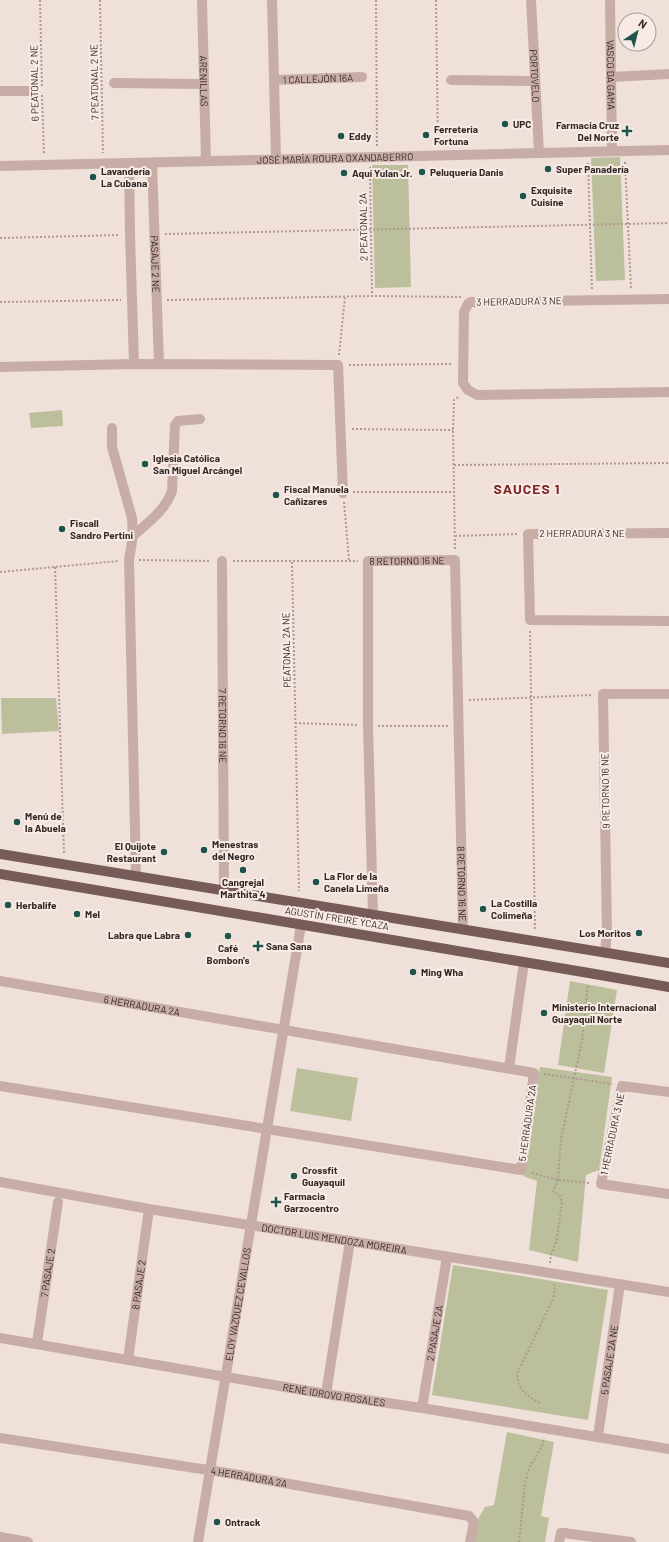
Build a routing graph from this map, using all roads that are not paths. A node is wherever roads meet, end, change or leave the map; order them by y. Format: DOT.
graph roads {
  1 [pos="202,0"];
  2 [pos="272,0"];
  3 [pos="531,0"];
  4 [pos="610,0"];
  5 [pos="669,74"];
  6 [pos="362,77"];
  7 [pos="610,77"];
  8 [pos="274,80"];
  9 [pos="451,80"];
  10 [pos="535,81"];
  11 [pos="114,83"];
  12 [pos="203,84"];
  13 [pos="0,91"];
  14 [pos="32,91"];
  15 [pos="669,150"];
  16 [pos="612,151"];
  17 [pos="539,153"];
  18 [pos="276,159"];
  19 [pos="206,161"];
  20 [pos="152,163"];
  21 [pos="129,164"];
  22 [pos="0,166"];
  23 [pos="669,299"];
  24 [pos="134,364"];
  25 [pos="159,364"];
  26 [pos="0,367"];
  27 [pos="669,392"];
  28 [pos="200,419"];
  29 [pos="112,428"];
  30 [pos="343,492"];
  31 [pos="669,533"];
  32 [pos="133,536"];
  33 [pos="222,561"];
  34 [pos="669,620"];
  35 [pos="669,694"];
  36 [pos="0,854"];
  37 [pos="0,874"];
  38 [pos="136,876"];
  39 [pos="224,890"];
  40 [pos="373,915"];
  41 [pos="301,925"];
  42 [pos="463,929"];
  43 [pos="605,953"];
  44 [pos="524,962"];
  45 [pos="669,964"];
  46 [pos="0,981"];
  47 [pos="669,987"];
  48 [pos="284,1029"];
  49 [pos="509,1068"];
  50 [pos="0,1086"];
  51 [pos="669,1092"];
  52 [pos="268,1129"];
  53 [pos="0,1182"];
  54 [pos="669,1194"];
  55 [pos="58,1202"];
  56 [pos="149,1209"];
  57 [pos="251,1225"];
  58 [pos="350,1241"];
  59 [pos="447,1257"];
  60 [pos="620,1284"];
  61 [pos="669,1292"];
  62 [pos="0,1338"];
  63 [pos="37,1344"];
  64 [pos="128,1360"];
  65 [pos="226,1377"];
  66 [pos="326,1394"];
  67 [pos="422,1408"];
  68 [pos="598,1436"];
  69 [pos="0,1438"];
  70 [pos="669,1449"];
  71 [pos="210,1470"];
  72 [pos="0,1537"];
  73 [pos="28,1542"];
  74 [pos="198,1542"];
  75 [pos="470,1542"];
  76 [pos="559,1542"];
  77 [pos="631,1542"];
  1 -- 12 [label="street, ARENILLAS"];
  2 -- 8 [label="street"];
  3 -- 10 [label="street, PORTOVELO"];
  4 -- 7 [label="street, VASCO DA GAMA"];
  5 -- 7 [label="street"];
  6 -- 8 [label="street, 1 CALLEJÓN 16A"];
  7 -- 16 [label="street, VASCO DA GAMA"];
  8 -- 18 [label="street"];
  9 -- 10 [label="street"];
  10 -- 17 [label="street, PORTOVELO"];
  11 -- 12 [label="street"];
  12 -- 19 [label="street, ARENILLAS"];
  13 -- 14 [label="street"];
  15 -- 16 [label="street, JOSÉ MARÍA ROURA OXANDABERRO"];
  16 -- 17 [label="street, JOSÉ MARÍA ROURA OXANDABERRO"];
  17 -- 18 [label="street, JOSÉ MARÍA ROURA OXANDABERRO"];
  18 -- 19 [label="street, JOSÉ MARÍA ROURA OXANDABERRO"];
  19 -- 20 [label="street, JOSÉ MARÍA ROURA OXANDABERRO"];
  20 -- 21 [label="street, JOSÉ MARÍA ROURA OXANDABERRO"];
  20 -- 25 [label="street, PASAJE 2 NE"];
  21 -- 22 [label="street, JOSÉ MARÍA ROURA OXANDABERRO"];
  21 -- 24 [label="street"];
  23 -- 27 [label="street, 3 HERRADURA 3 NE"];
  24 -- 25 [label="street"];
  24 -- 26 [label="street"];
  25 -- 30 [label="street"];
  28 -- 32 [label="street"];
  29 -- 32 [label="street"];
  31 -- 34 [label="street, 2 HERRADURA 3 NE"];
  32 -- 38 [label="street"];
  33 -- 39 [label="street, 7 RETORNO 16 NE"];
  35 -- 43 [label="street, 9 RETORNO 16 NE"];
  36 -- 38 [label="main road, AGUSTÍN FREIRE YCAZA"];
  37 -- 41 [label="main road, AGUSTÍN FREIRE YCAZA"];
  38 -- 39 [label="main road, AGUSTÍN FREIRE YCAZA"];
  39 -- 40 [label="main road, AGUSTÍN FREIRE YCAZA"];
  40 -- 42 [label="main road, AGUSTÍN FREIRE YCAZA"];
  40 -- 42 [label="street, 8 RETORNO 16 NE"];
  41 -- 44 [label="main road, AGUSTÍN FREIRE YCAZA"];
  41 -- 48 [label="street, ELOY VAZQUEZ CEVALLOS"];
  42 -- 43 [label="main road, AGUSTÍN FREIRE YCAZA"];
  43 -- 45 [label="main road, AGUSTÍN FREIRE YCAZA"];
  44 -- 47 [label="main road, AGUSTÍN FREIRE YCAZA"];
  44 -- 49 [label="street"];
  46 -- 48 [label="street, 6 HERRADURA 2A"];
  48 -- 49 [label="street, 5 HERRADURA 2A"];
  48 -- 52 [label="street, ELOY VAZQUEZ CEVALLOS"];
  49 -- 52 [label="street, 5 HERRADURA 2A"];
  50 -- 52 [label="street"];
  51 -- 54 [label="street, 1 HERRADURA 3 NE"];
  52 -- 57 [label="street, ELOY VAZQUEZ CEVALLOS"];
  53 -- 56 [label="street, DOCTOR LUIS MENDOZA MOREIRA"];
  55 -- 63 [label="street, 7 PASAJE 2"];
  56 -- 57 [label="street, DOCTOR LUIS MENDOZA MOREIRA"];
  56 -- 64 [label="street, 8 PASAJE 2"];
  57 -- 58 [label="street, DOCTOR LUIS MENDOZA MOREIRA"];
  57 -- 65 [label="street, ELOY VAZQUEZ CEVALLOS"];
  58 -- 59 [label="street, DOCTOR LUIS MENDOZA MOREIRA"];
  58 -- 66 [label="street"];
  59 -- 60 [label="street, DOCTOR LUIS MENDOZA MOREIRA"];
  59 -- 67 [label="street, 2 PASAJE 2A"];
  60 -- 61 [label="street, DOCTOR LUIS MENDOZA MOREIRA"];
  60 -- 68 [label="street, 5 PASAJE 2A NE"];
  62 -- 63 [label="street, RENÉ IDROVO ROSALES"];
  63 -- 64 [label="street, RENÉ IDROVO ROSALES"];
  64 -- 65 [label="street, RENÉ IDROVO ROSALES"];
  65 -- 66 [label="street, RENÉ IDROVO ROSALES"];
  65 -- 71 [label="street, ELOY VAZQUEZ CEVALLOS"];
  66 -- 67 [label="street, RENÉ IDROVO ROSALES"];
  67 -- 68 [label="street, RENÉ IDROVO ROSALES"];
  68 -- 70 [label="street, RENÉ IDROVO ROSALES"];
  69 -- 71 [label="street, 4 HERRADURA 2A"];
  71 -- 74 [label="street, ELOY VAZQUEZ CEVALLOS"];
  71 -- 75 [label="street, 4 HERRADURA 2A"];
  72 -- 73 [label="street"];
  76 -- 77 [label="street"];
}
